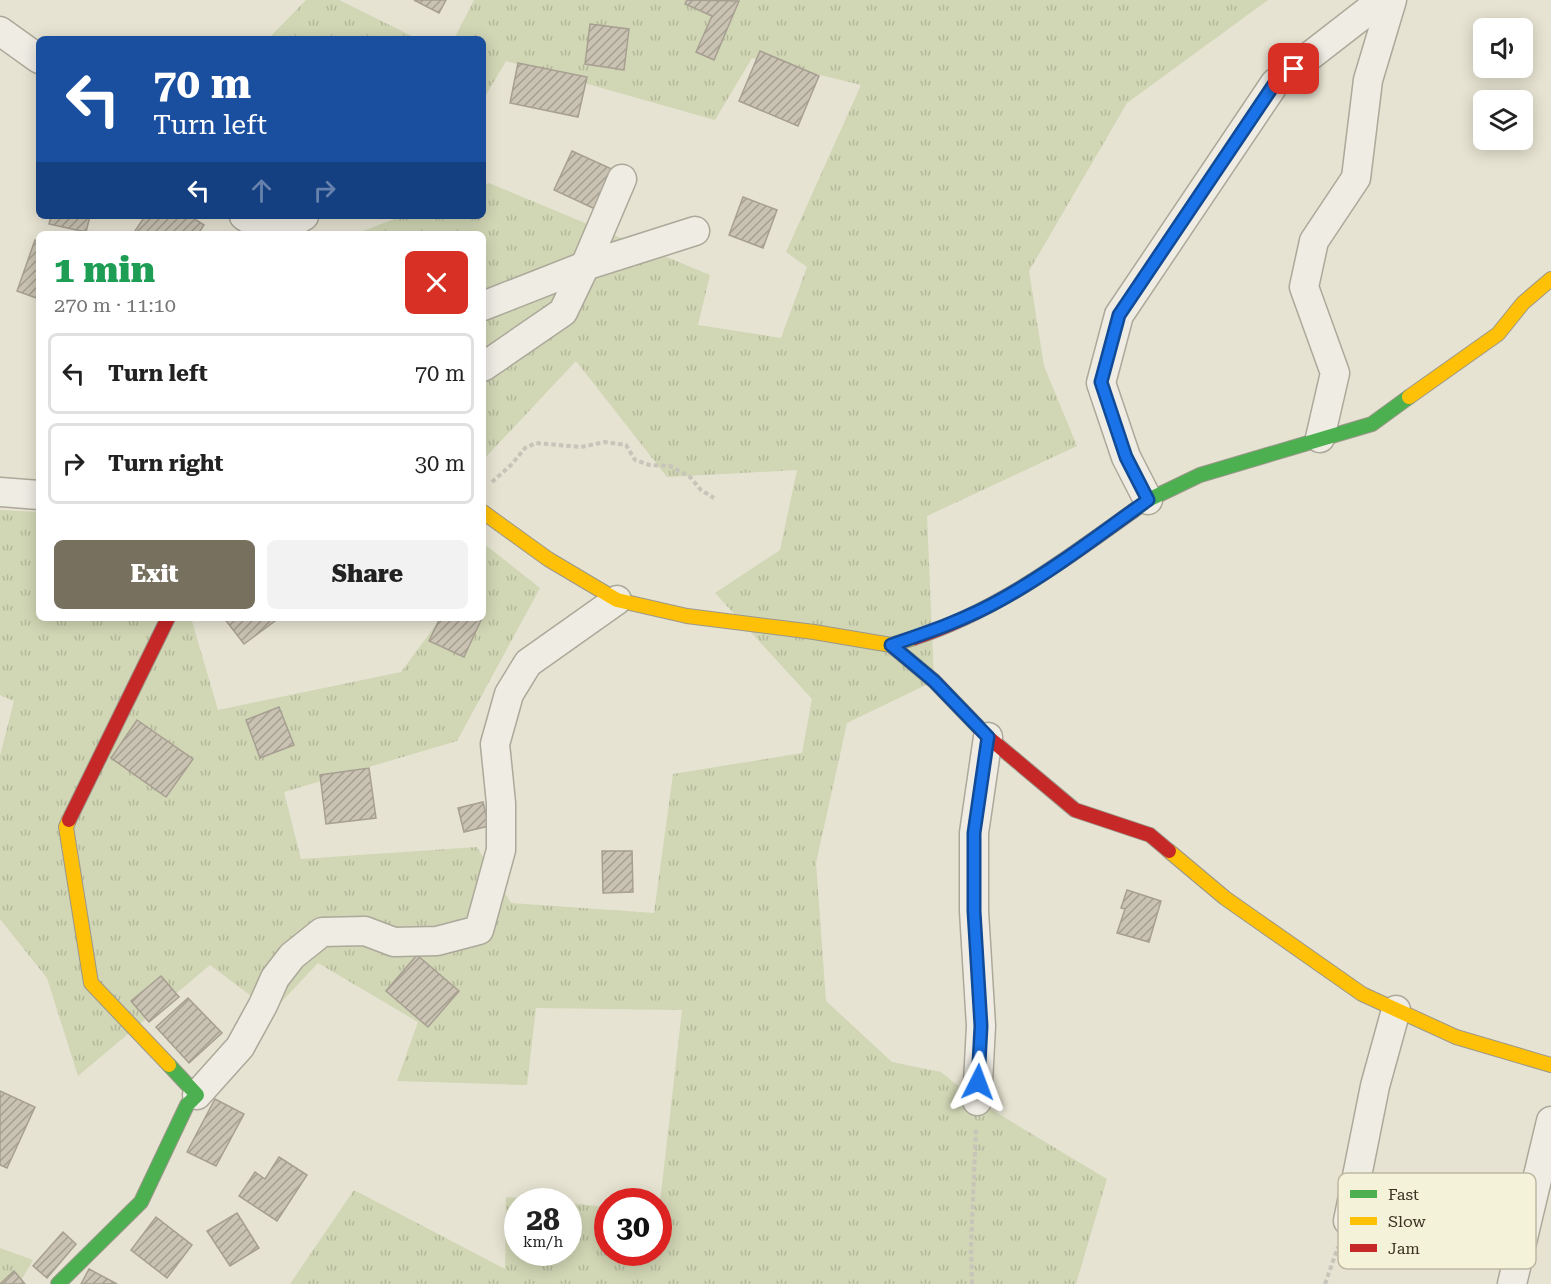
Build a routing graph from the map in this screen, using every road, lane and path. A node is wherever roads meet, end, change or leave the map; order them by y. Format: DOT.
graph roads {
  1 [pos="1382,0"];
  2 [pos="1392,0"];
  3 [pos="0,31"];
  4 [pos="36,57"];
  5 [pos="622,179"];
  6 [pos="249,219"];
  7 [pos="299,219"];
  8 [pos="268,231"];
  9 [pos="275,231"];
  10 [pos="695,231"];
  11 [pos="585,266"];
  12 [pos="1551,279"];
  13 [pos="486,305"];
  14 [pos="486,365"];
  15 [pos="1320,438"];
  16 [pos="486,482"];
  17 [pos="0,492"];
  18 [pos="36,495"];
  19 [pos="714,498"];
  20 [pos="1148,500"];
  21 [pos="486,514"];
  22 [pos="617,600"];
  23 [pos="167,621"];
  24 [pos="891,645"];
  25 [pos="988,737"];
  26 [pos="1396,1010"];
  27 [pos="1551,1065"];
  28 [pos="197,1095"];
  29 [pos="977,1101"];
  30 [pos="1551,1121"];
  31 [pos="1358,1173"];
  32 [pos="1536,1184"];
  33 [pos="1338,1248"];
  34 [pos="1516,1269"];
  35 [pos="57,1284"];
  36 [pos="972,1284"];
  37 [pos="1325,1284"];
  38 [pos="1512,1284"];
  1 -- 20 [label="street"];
  2 -- 15 [label="street"];
  3 -- 4 [label="street"];
  5 -- 11 [label="street"];
  6 -- 8 [label="street"];
  7 -- 9 [label="street"];
  10 -- 11 [label="street"];
  11 -- 13 [label="street"];
  11 -- 14 [label="street"];
  12 -- 15 [label="street"];
  15 -- 20 [label="street"];
  16 -- 19 [label="path"];
  17 -- 18 [label="street"];
  20 -- 24 [label="street"];
  21 -- 22 [label="street"];
  22 -- 24 [label="street"];
  22 -- 28 [label="street"];
  23 -- 28 [label="street"];
  24 -- 25 [label="street"];
  25 -- 26 [label="street"];
  25 -- 29 [label="street"];
  26 -- 27 [label="street"];
  26 -- 31 [label="street"];
  28 -- 35 [label="street"];
  29 -- 36 [label="path"];
  30 -- 32 [label="street"];
  33 -- 37 [label="path"];
  34 -- 38 [label="street"];
}
